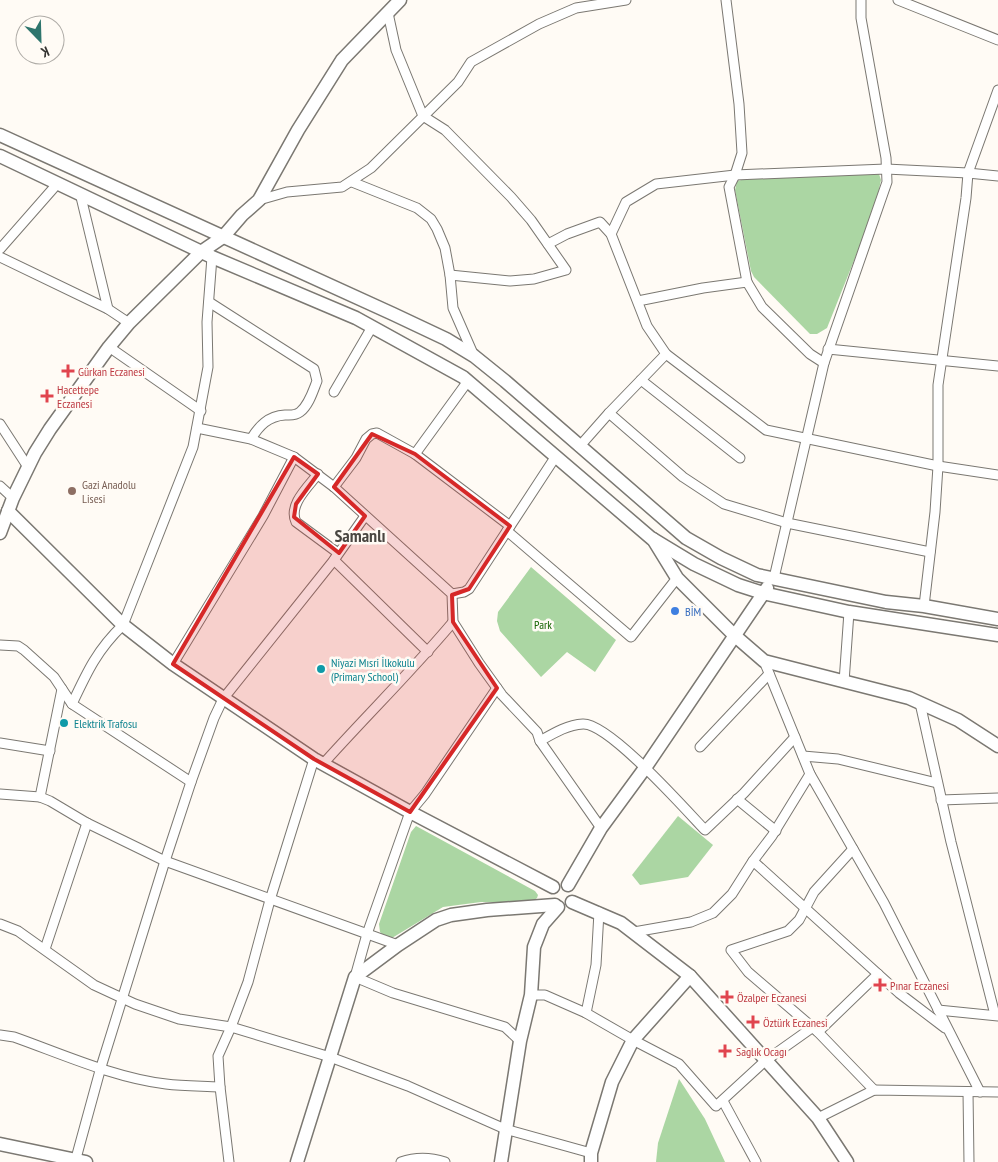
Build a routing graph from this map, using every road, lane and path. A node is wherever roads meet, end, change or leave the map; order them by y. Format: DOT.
graph roads {
  1 [pos="400,0"];
  2 [pos="626,0"];
  3 [pos="726,0"];
  4 [pos="860,0"];
  5 [pos="898,0"];
  6 [pos="386,6"];
  7 [pos="998,40"];
  8 [pos="998,90"];
  9 [pos="423,116"];
  10 [pos="0,135"];
  11 [pos="1,157"];
  12 [pos="886,169"];
  13 [pos="968,173"];
  14 [pos="735,175"];
  15 [pos="998,176"];
  16 [pos="352,182"];
  17 [pos="58,183"];
  18 [pos="80,193"];
  19 [pos="259,200"];
  20 [pos="610,234"];
  21 [pos="223,237"];
  22 [pos="548,244"];
  23 [pos="0,249"];
  24 [pos="206,254"];
  25 [pos="0,257"];
  26 [pos="450,275"];
  27 [pos="747,282"];
  28 [pos="638,301"];
  29 [pos="209,302"];
  30 [pos="108,309"];
  31 [pos="129,323"];
  32 [pos="372,327"];
  33 [pos="109,347"];
  34 [pos="828,349"];
  35 [pos="666,354"];
  36 [pos="474,356"];
  37 [pos="942,360"];
  38 [pos="824,363"];
  39 [pos="998,366"];
  40 [pos="641,380"];
  41 [pos="468,381"];
  42 [pos="334,392"];
  43 [pos="201,410"];
  44 [pos="610,413"];
  45 [pos="0,424"];
  46 [pos="197,428"];
  47 [pos="251,439"];
  48 [pos="806,439"];
  49 [pos="579,447"];
  50 [pos="415,454"];
  51 [pos="556,456"];
  52 [pos="294,457"];
  53 [pos="740,458"];
  54 [pos="938,466"];
  55 [pos="28,467"];
  56 [pos="318,474"];
  57 [pos="998,475"];
  58 [pos="0,486"];
  59 [pos="334,487"];
  60 [pos="13,498"];
  61 [pos="8,511"];
  62 [pos="365,516"];
  63 [pos="787,523"];
  64 [pos="509,528"];
  65 [pos="0,533"];
  66 [pos="651,538"];
  67 [pos="930,552"];
  68 [pos="336,556"];
  69 [pos="677,578"];
  70 [pos="774,578"];
  71 [pos="763,593"];
  72 [pos="452,594"];
  73 [pos="924,606"];
  74 [pos="850,612"];
  75 [pos="998,619"];
  76 [pos="453,622"];
  77 [pos="123,625"];
  78 [pos="734,635"];
  79 [pos="998,635"];
  80 [pos="0,645"];
  81 [pos="428,652"];
  82 [pos="173,664"];
  83 [pos="766,668"];
  84 [pos="844,682"];
  85 [pos="497,688"];
  86 [pos="62,689"];
  87 [pos="223,699"];
  88 [pos="920,703"];
  89 [pos="72,704"];
  90 [pos="795,737"];
  91 [pos="540,741"];
  92 [pos="0,743"];
  93 [pos="998,746"];
  94 [pos="700,747"];
  95 [pos="50,751"];
  96 [pos="803,756"];
  97 [pos="318,761"];
  98 [pos="645,768"];
  99 [pos="810,774"];
  100 [pos="191,782"];
  101 [pos="937,783"];
  102 [pos="0,794"];
  103 [pos="40,797"];
  104 [pos="998,798"];
  105 [pos="737,799"];
  106 [pos="941,800"];
  107 [pos="410,812"];
  108 [pos="87,824"];
  109 [pos="601,828"];
  110 [pos="776,831"];
  111 [pos="853,849"];
  112 [pos="165,861"];
  113 [pos="753,861"];
  114 [pos="568,885"];
  115 [pos="553,887"];
  116 [pos="270,900"];
  117 [pos="572,902"];
  118 [pos="557,906"];
  119 [pos="805,907"];
  120 [pos="599,912"];
  121 [pos="0,924"];
  122 [pos="634,932"];
  123 [pos="367,934"];
  124 [pos="398,945"];
  125 [pos="45,949"];
  126 [pos="878,974"];
  127 [pos="690,976"];
  128 [pos="355,977"];
  129 [pos="531,995"];
  130 [pos="123,998"];
  131 [pos="938,1010"];
  132 [pos="586,1013"];
  133 [pos="996,1016"];
  134 [pos="231,1027"];
  135 [pos="947,1029"];
  136 [pos="816,1030"];
  137 [pos="0,1035"];
  138 [pos="633,1040"];
  139 [pos="520,1041"];
  140 [pos="330,1057"];
  141 [pos="765,1061"];
  142 [pos="101,1067"];
  143 [pos="220,1087"];
  144 [pos="874,1090"];
  145 [pos="968,1092"];
  146 [pos="980,1092"];
  147 [pos="998,1092"];
  148 [pos="722,1101"];
  149 [pos="818,1118"];
  150 [pos="505,1129"];
  151 [pos="0,1144"];
  152 [pos="591,1157"];
  153 [pos="79,1161"];
  154 [pos="229,1162"];
  155 [pos="297,1162"];
  156 [pos="401,1162"];
  157 [pos="445,1162"];
  158 [pos="501,1162"];
  159 [pos="756,1162"];
  160 [pos="847,1162"];
  161 [pos="969,1162"];
  1 -- 6 [label="street"];
  2 -- 9 [label="street"];
  3 -- 14 [label="street"];
  4 -- 12 [label="street"];
  5 -- 7 [label="street"];
  6 -- 9 [label="street"];
  6 -- 19 [label="street"];
  8 -- 13 [label="street"];
  9 -- 16 [label="street"];
  9 -- 22 [label="street"];
  10 -- 21 [label="street"];
  11 -- 17 [label="street"];
  12 -- 13 [label="street"];
  12 -- 14 [label="street"];
  12 -- 34 [label="street"];
  13 -- 15 [label="street"];
  13 -- 37 [label="street"];
  14 -- 20 [label="street"];
  14 -- 27 [label="street"];
  16 -- 19 [label="street"];
  16 -- 26 [label="street"];
  17 -- 18 [label="street"];
  17 -- 23 [label="street"];
  18 -- 24 [label="street"];
  18 -- 30 [label="street"];
  19 -- 21 [label="street"];
  20 -- 22 [label="street"];
  20 -- 28 [label="street"];
  21 -- 24 [label="street"];
  21 -- 36 [label="street"];
  22 -- 26 [label="street"];
  24 -- 29 [label="street"];
  24 -- 31 [label="street"];
  24 -- 32 [label="street"];
  25 -- 30 [label="street"];
  26 -- 36 [label="street"];
  27 -- 28 [label="street"];
  27 -- 38 [label="street"];
  28 -- 35 [label="street"];
  29 -- 43 [label="street"];
  29 -- 47 [label="street"];
  30 -- 31 [label="street"];
  31 -- 33 [label="street"];
  32 -- 41 [label="street"];
  32 -- 42 [label="street"];
  33 -- 43 [label="street"];
  33 -- 55 [label="street"];
  34 -- 37 [label="street"];
  34 -- 38 [label="street"];
  35 -- 40 [label="street"];
  35 -- 48 [label="street"];
  36 -- 49 [label="street"];
  37 -- 39 [label="street"];
  37 -- 54 [label="street"];
  38 -- 48 [label="street"];
  40 -- 44 [label="street"];
  40 -- 53 [label="street"];
  41 -- 50 [label="street"];
  41 -- 51 [label="street"];
  43 -- 46 [label="street"];
  44 -- 49 [label="street"];
  44 -- 63 [label="street"];
  45 -- 55 [label="street"];
  46 -- 47 [label="street"];
  46 -- 77 [label="street"];
  47 -- 52 [label="street"];
  48 -- 54 [label="street"];
  48 -- 63 [label="street"];
  49 -- 70 [label="street"];
  50 -- 59 [label="street"];
  50 -- 64 [label="street"];
  51 -- 64 [label="street"];
  51 -- 66 [label="street"];
  52 -- 56 [label="street"];
  52 -- 82 [label="street"];
  54 -- 57 [label="street"];
  54 -- 67 [label="street"];
  55 -- 60 [label="street"];
  56 -- 59 [label="street"];
  56 -- 68 [label="street"];
  58 -- 60 [label="street"];
  59 -- 62 [label="street"];
  60 -- 61 [label="street"];
  61 -- 65 [label="street"];
  61 -- 77 [label="street"];
  62 -- 68 [label="street"];
  62 -- 72 [label="street"];
  63 -- 67 [label="street"];
  63 -- 70 [label="street"];
  64 -- 69 [label="street"];
  64 -- 72 [label="street"];
  66 -- 69 [label="street"];
  66 -- 71 [label="street"];
  67 -- 73 [label="street"];
  68 -- 81 [label="street"];
  68 -- 87 [label="street"];
  69 -- 78 [label="street"];
  70 -- 71 [label="street"];
  70 -- 73 [label="street"];
  71 -- 74 [label="street"];
  71 -- 78 [label="street"];
  72 -- 76 [label="street"];
  73 -- 75 [label="street"];
  74 -- 79 [label="street"];
  74 -- 84 [label="street"];
  76 -- 81 [label="street"];
  76 -- 85 [label="street"];
  77 -- 82 [label="street"];
  77 -- 89 [label="street"];
  78 -- 83 [label="street"];
  78 -- 98 [label="street"];
  80 -- 86 [label="street"];
  81 -- 97 [label="street"];
  82 -- 87 [label="street"];
  83 -- 84 [label="street"];
  83 -- 90 [label="street"];
  83 -- 94 [label="street"];
  84 -- 88 [label="street"];
  85 -- 91 [label="street"];
  85 -- 107 [label="street"];
  86 -- 89 [label="street"];
  86 -- 95 [label="street"];
  87 -- 97 [label="street"];
  87 -- 100 [label="street"];
  88 -- 93 [label="street"];
  88 -- 101 [label="street"];
  89 -- 100 [label="street"];
  90 -- 96 [label="street"];
  90 -- 105 [label="street"];
  91 -- 98 [label="street"];
  91 -- 109 [label="street"];
  92 -- 95 [label="street"];
  95 -- 103 [label="street"];
  96 -- 99 [label="street"];
  96 -- 101 [label="street"];
  97 -- 107 [label="street"];
  97 -- 116 [label="street"];
  98 -- 105 [label="street"];
  98 -- 109 [label="street"];
  99 -- 110 [label="street"];
  99 -- 111 [label="street"];
  100 -- 112 [label="street"];
  101 -- 106 [label="street"];
  102 -- 103 [label="street"];
  103 -- 108 [label="street"];
  104 -- 106 [label="street"];
  105 -- 110 [label="street"];
  106 -- 133 [label="street"];
  107 -- 115 [label="street"];
  107 -- 123 [label="street"];
  108 -- 112 [label="street"];
  108 -- 125 [label="street"];
  109 -- 114 [label="street"];
  110 -- 113 [label="street"];
  111 -- 119 [label="street"];
  111 -- 131 [label="street"];
  112 -- 116 [label="street"];
  112 -- 130 [label="street"];
  113 -- 119 [label="street"];
  113 -- 122 [label="street"];
  114 -- 115 [label="street"];
  114 -- 117 [label="street"];
  115 -- 118 [label="street"];
  116 -- 123 [label="street"];
  116 -- 134 [label="street"];
  117 -- 118 [label="street"];
  117 -- 120 [label="street"];
  118 -- 124 [label="street"];
  118 -- 129 [label="street"];
  119 -- 126 [label="street"];
  119 -- 136 [label="street"];
  120 -- 122 [label="street"];
  120 -- 132 [label="street"];
  121 -- 125 [label="street"];
  122 -- 127 [label="street"];
  123 -- 124 [label="street"];
  123 -- 128 [label="street"];
  124 -- 128 [label="street"];
  125 -- 130 [label="street"];
  126 -- 135 [label="street"];
  126 -- 136 [label="street"];
  127 -- 138 [label="street"];
  127 -- 141 [label="street"];
  128 -- 139 [label="street"];
  128 -- 140 [label="street"];
  129 -- 132 [label="street"];
  129 -- 139 [label="street"];
  130 -- 134 [label="street"];
  130 -- 142 [label="street"];
  131 -- 133 [label="street"];
  131 -- 135 [label="street"];
  132 -- 138 [label="street"];
  134 -- 140 [label="street"];
  134 -- 143 [label="street"];
  135 -- 146 [label="street"];
  136 -- 141 [label="street"];
  136 -- 144 [label="street"];
  137 -- 142 [label="street"];
  138 -- 148 [label="street"];
  138 -- 152 [label="street"];
  139 -- 150 [label="street"];
  140 -- 150 [label="street"];
  140 -- 155 [label="street"];
  141 -- 148 [label="street"];
  141 -- 149 [label="street"];
  142 -- 143 [label="street"];
  142 -- 153 [label="street"];
  143 -- 154 [label="street"];
  144 -- 145 [label="street"];
  144 -- 149 [label="street"];
  145 -- 146 [label="street"];
  145 -- 161 [label="street"];
  146 -- 147 [label="street"];
  148 -- 159 [label="street"];
  149 -- 160 [label="street"];
  150 -- 152 [label="street"];
  150 -- 158 [label="street"];
  151 -- 153 [label="street"];
  156 -- 157 [label="street"];
}
